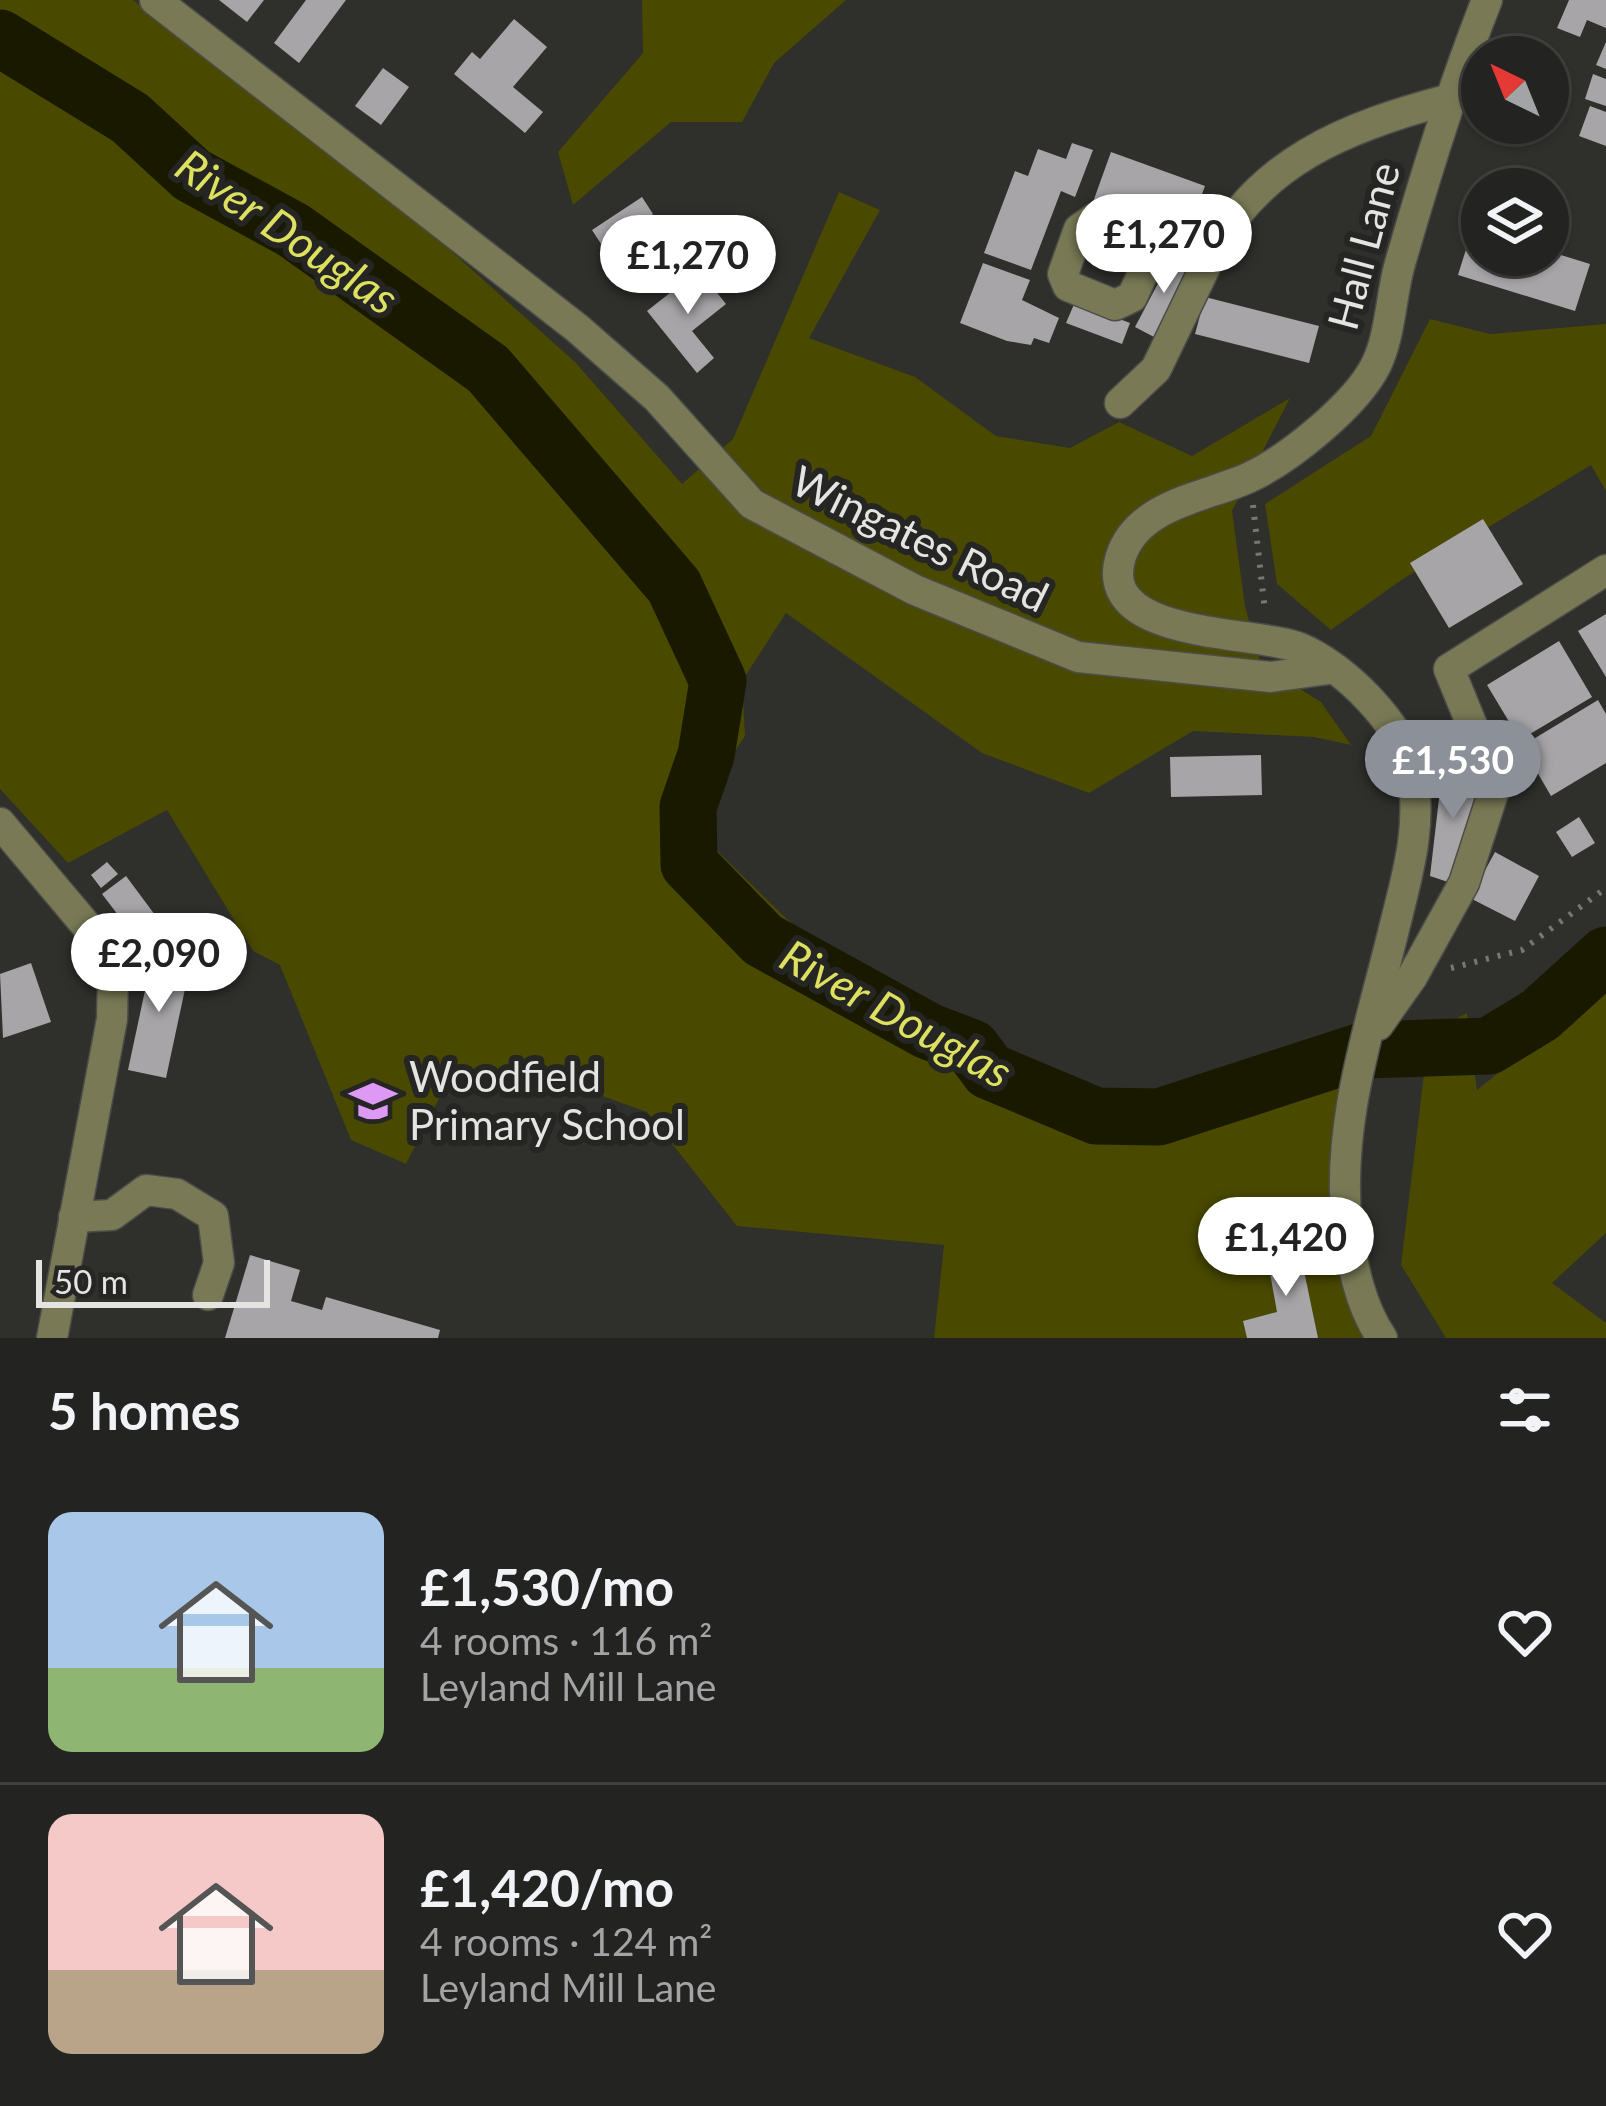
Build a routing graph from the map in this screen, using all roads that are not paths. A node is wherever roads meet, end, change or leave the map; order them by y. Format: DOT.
graph roads {
  1 [pos="155,0"];
  2 [pos="1487,0"];
  3 [pos="1447,100"];
  4 [pos="1157,243"];
  5 [pos="1209,259"];
  6 [pos="1120,403"];
  7 [pos="1606,569"];
  8 [pos="1329,669"];
  9 [pos="0,823"];
  10 [pos="1364,1054"];
  11 [pos="74,1217"];
  12 [pos="208,1295"];
  13 [pos="52,1338"];
  14 [pos="1382,1338"];
  1 -- 8 [label="street, Wingates Road"];
  2 -- 3 [label="street, Hall Lane"];
  3 -- 5 [label="street"];
  3 -- 8 [label="street, Hall Lane"];
  4 -- 5 [label="street"];
  5 -- 6 [label="street"];
  7 -- 10 [label="street"];
  8 -- 10 [label="street, Hall Lane"];
  9 -- 11 [label="street"];
  10 -- 14 [label="street, Hall Lane"];
  11 -- 12 [label="street"];
  11 -- 13 [label="street"];
}
